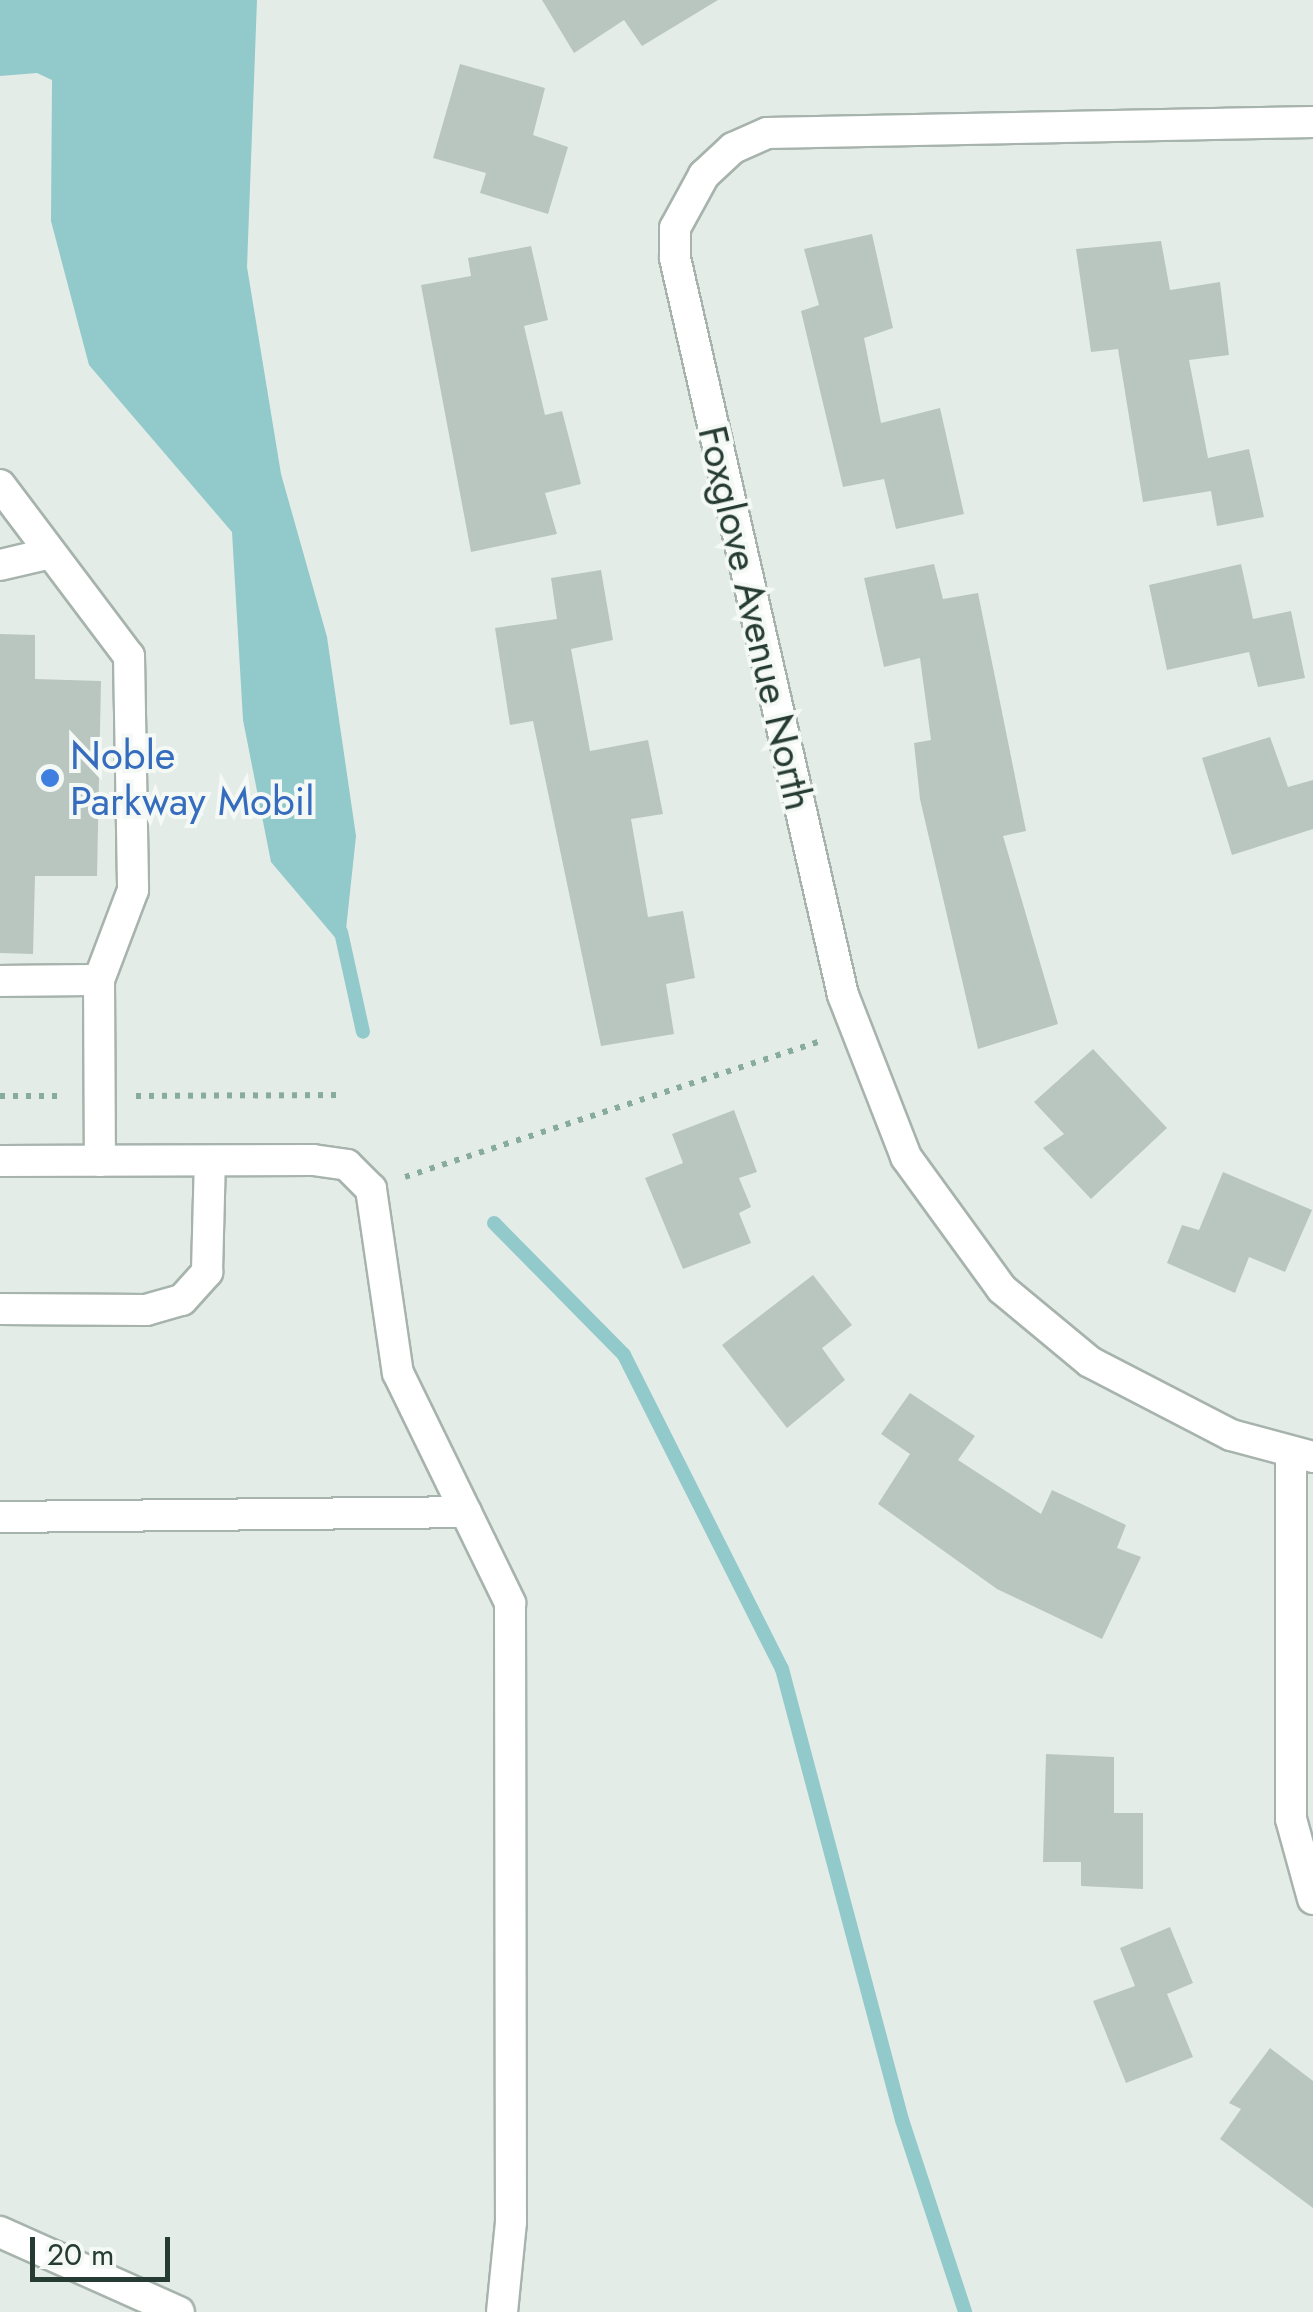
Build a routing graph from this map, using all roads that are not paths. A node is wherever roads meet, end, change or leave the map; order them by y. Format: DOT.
graph roads {
  1 [pos="1313,122"];
  2 [pos="0,485"];
  3 [pos="51,553"];
  4 [pos="0,565"];
  5 [pos="98,980"];
  6 [pos="0,981"];
  7 [pos="210,1160"];
  8 [pos="0,1162"];
  9 [pos="100,1162"];
  10 [pos="0,1309"];
  11 [pos="1302,1456"];
  12 [pos="466,1512"];
  13 [pos="0,1517"];
  14 [pos="1313,1900"];
  15 [pos="0,2232"];
  16 [pos="179,2312"];
  17 [pos="502,2312"];
  1 -- 11 [label="street, Foxglove Avenue North"];
  2 -- 3 [label="street"];
  3 -- 4 [label="street"];
  3 -- 5 [label="street"];
  5 -- 6 [label="street"];
  5 -- 9 [label="street"];
  7 -- 9 [label="street"];
  7 -- 10 [label="street"];
  7 -- 12 [label="street"];
  8 -- 9 [label="street"];
  11 -- 14 [label="street"];
  12 -- 13 [label="street"];
  12 -- 17 [label="street"];
  15 -- 16 [label="street"];
}
